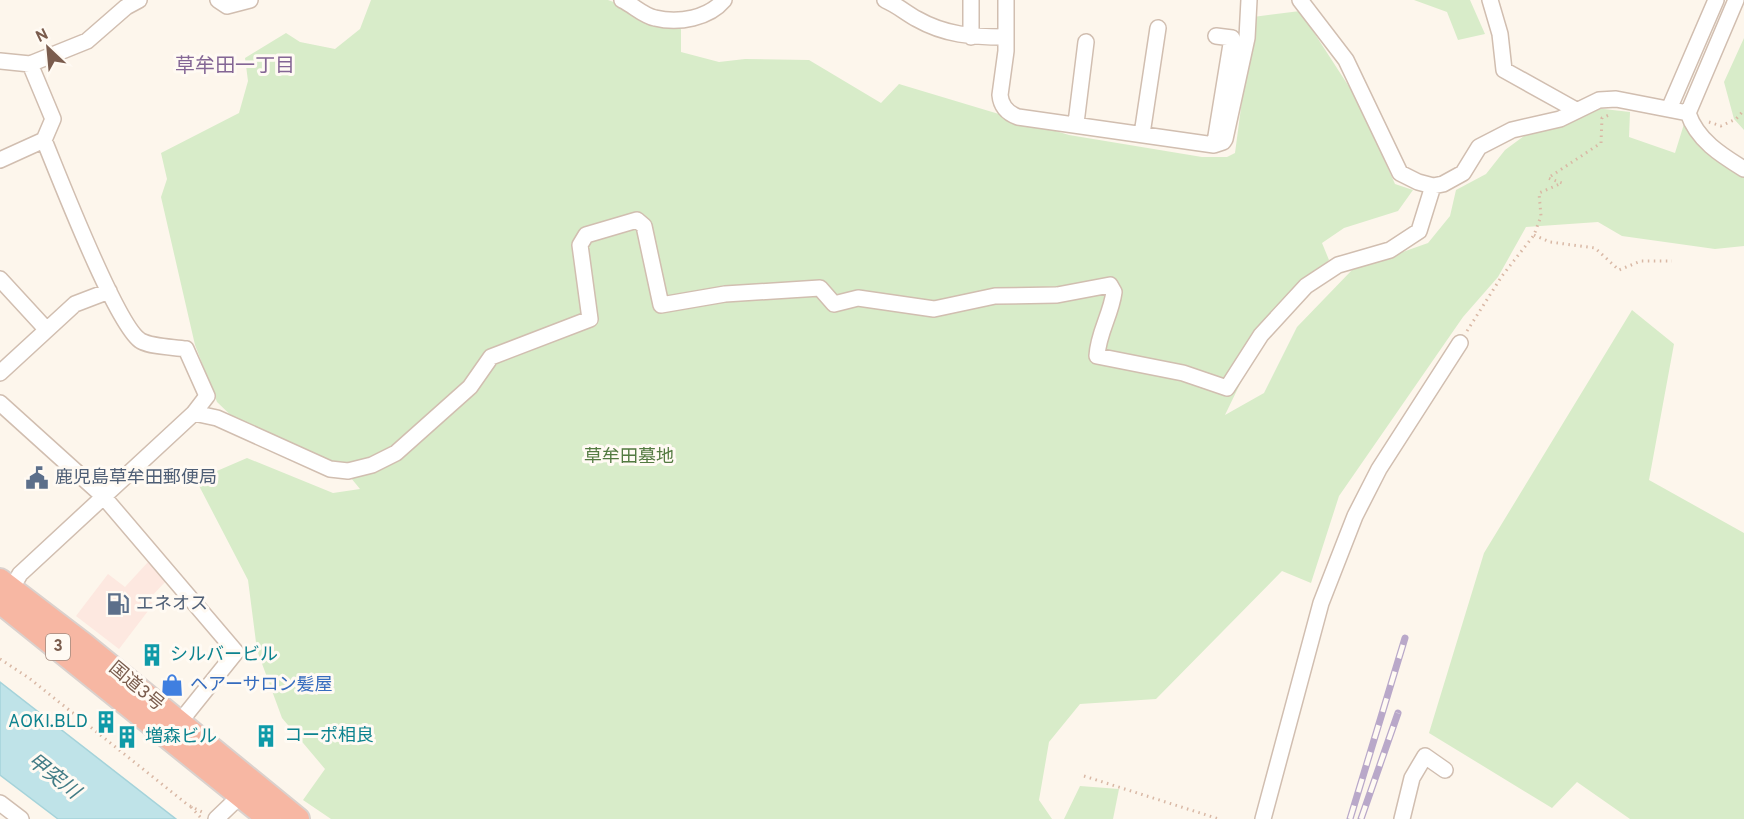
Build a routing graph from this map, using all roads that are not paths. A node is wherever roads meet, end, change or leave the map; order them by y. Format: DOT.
graph roads {
  1 [pos="139,0"];
  2 [pos="218,0"];
  3 [pos="250,0"];
  4 [pos="622,0"];
  5 [pos="724,0"];
  6 [pos="885,0"];
  7 [pos="971,0"];
  8 [pos="1006,0"];
  9 [pos="1249,0"];
  10 [pos="1300,0"];
  11 [pos="1490,0"];
  12 [pos="1716,0"];
  13 [pos="1736,0"];
  14 [pos="1158,28"];
  15 [pos="1004,36"];
  16 [pos="1216,36"];
  17 [pos="971,37"];
  18 [pos="1086,42"];
  19 [pos="0,61"];
  20 [pos="30,64"];
  21 [pos="1669,109"];
  22 [pos="1576,110"];
  23 [pos="1688,113"];
  24 [pos="1076,123"];
  25 [pos="1142,134"];
  26 [pos="44,140"];
  27 [pos="1214,145"];
  28 [pos="0,160"];
  29 [pos="1744,169"];
  30 [pos="1433,186"];
  31 [pos="0,279"];
  32 [pos="109,291"];
  33 [pos="46,329"];
  34 [pos="1460,343"];
  35 [pos="0,373"];
  36 [pos="0,403"];
  37 [pos="194,413"];
  38 [pos="103,496"];
  39 [pos="3,597"];
  40 [pos="179,723"];
  41 [pos="1445,770"];
  42 [pos="240,796"];
  43 [pos="0,803"];
  44 [pos="21,819"];
  45 [pos="214,819"];
  46 [pos="269,819"];
  47 [pos="298,819"];
  48 [pos="1263,819"];
  49 [pos="1402,819"];
  1 -- 20 [label="street"];
  2 -- 3 [label="street"];
  4 -- 5 [label="street"];
  6 -- 17 [label="street"];
  7 -- 17 [label="street"];
  8 -- 15 [label="street"];
  9 -- 27 [label="street"];
  10 -- 30 [label="street"];
  11 -- 22 [label="street"];
  12 -- 21 [label="street"];
  13 -- 23 [label="street"];
  14 -- 25 [label="street"];
  15 -- 17 [label="street"];
  15 -- 24 [label="street"];
  16 -- 27 [label="street"];
  18 -- 24 [label="street"];
  19 -- 20 [label="street"];
  20 -- 26 [label="street"];
  21 -- 22 [label="street"];
  21 -- 23 [label="street"];
  22 -- 30 [label="street"];
  23 -- 29 [label="street"];
  24 -- 25 [label="street"];
  25 -- 27 [label="street"];
  26 -- 28 [label="street"];
  26 -- 32 [label="street"];
  30 -- 37 [label="street"];
  31 -- 33 [label="street"];
  32 -- 33 [label="street"];
  32 -- 37 [label="street"];
  33 -- 35 [label="street"];
  34 -- 48 [label="street"];
  36 -- 38 [label="street"];
  37 -- 38 [label="street"];
  38 -- 39 [label="street"];
  38 -- 40 [label="street"];
  39 -- 40 [label="highway, 国道3号 / 3"];
  39 -- 42 [label="highway, 国道3号 / 3"];
  40 -- 47 [label="highway, 国道3号 / 3"];
  41 -- 49 [label="street"];
  42 -- 45 [label="street"];
  42 -- 46 [label="highway, 国道3号 / 3"];
  43 -- 44 [label="street"];
}
